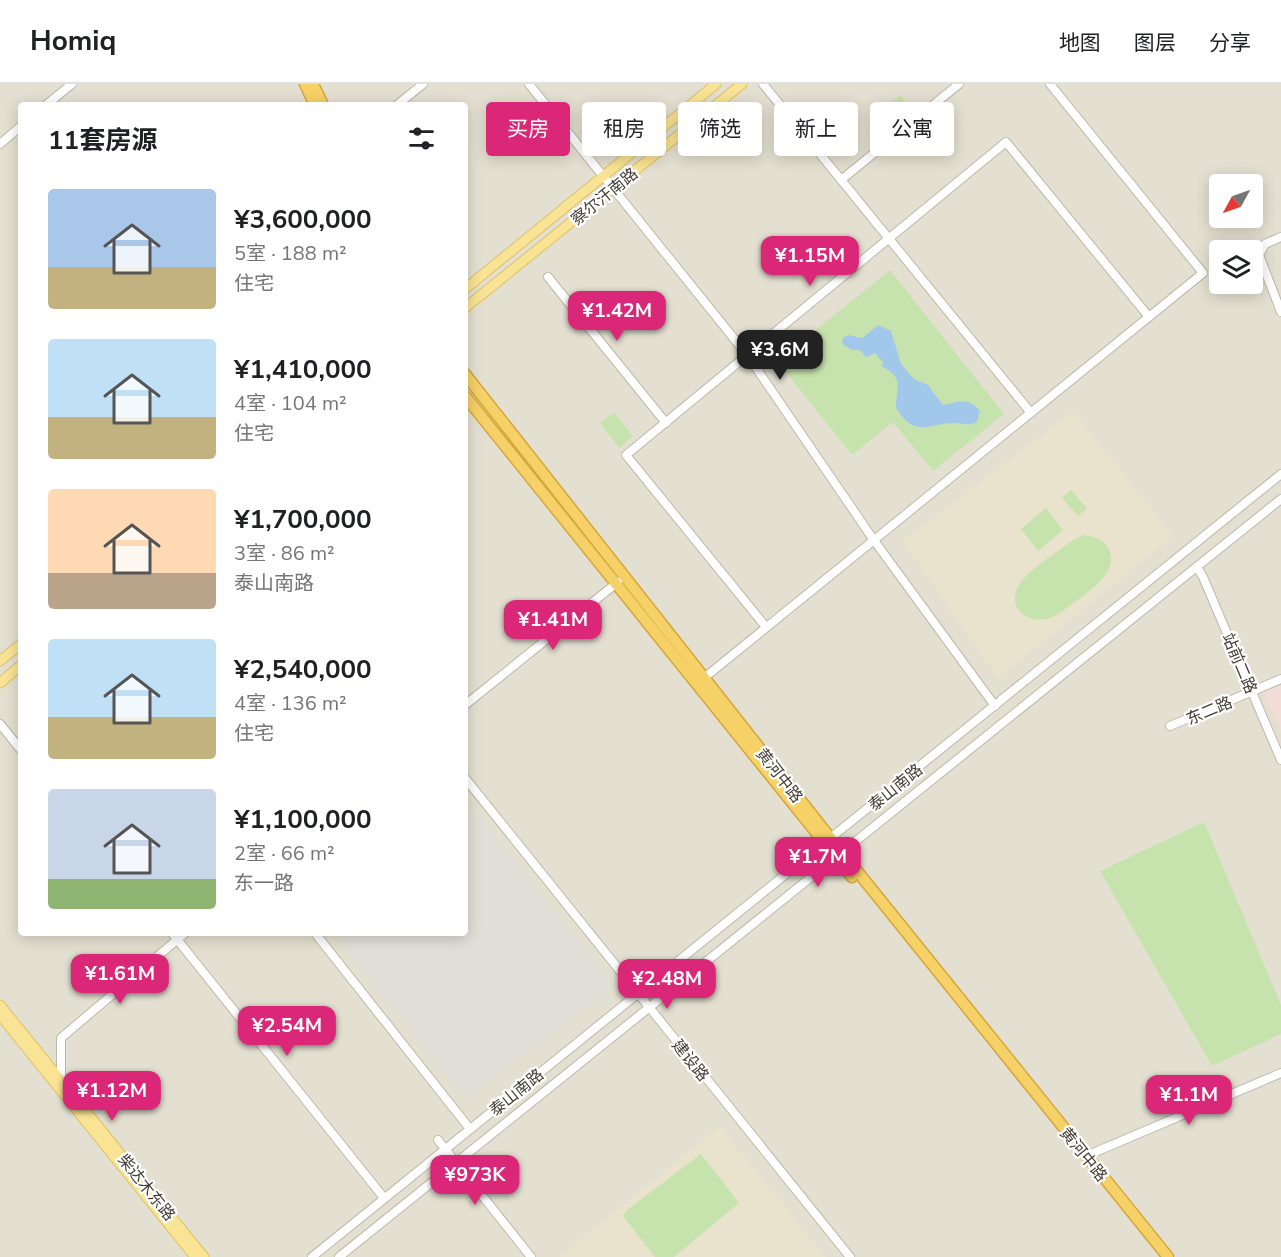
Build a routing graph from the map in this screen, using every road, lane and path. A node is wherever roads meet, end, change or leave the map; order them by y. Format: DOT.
graph roads {
  1 [pos="72,84"];
  2 [pos="305,84"];
  3 [pos="313,84"];
  4 [pos="423,84"];
  5 [pos="528,84"];
  6 [pos="716,84"];
  7 [pos="742,84"];
  8 [pos="763,84"];
  9 [pos="959,84"];
  10 [pos="1050,84"];
  11 [pos="50,102"];
  12 [pos="314,102"];
  13 [pos="322,102"];
  14 [pos="401,102"];
  15 [pos="18,129"];
  16 [pos="0,144"];
  17 [pos="602,176"];
  18 [pos="841,180"];
  19 [pos="613,189"];
  20 [pos="1281,237"];
  21 [pos="889,238"];
  22 [pos="548,277"];
  23 [pos="468,287"];
  24 [pos="468,302"];
  25 [pos="1281,312"];
  26 [pos="1149,318"];
  27 [pos="748,356"];
  28 [pos="468,378"];
  29 [pos="468,400"];
  30 [pos="1031,413"];
  31 [pos="666,423"];
  32 [pos="1281,474"];
  33 [pos="1281,499"];
  34 [pos="873,538"];
  35 [pos="1197,567"];
  36 [pos="621,580"];
  37 [pos="766,627"];
  38 [pos="18,647"];
  39 [pos="0,662"];
  40 [pos="18,668"];
  41 [pos="704,678"];
  42 [pos="1281,679"];
  43 [pos="0,683"];
  44 [pos="1252,692"];
  45 [pos="468,703"];
  46 [pos="995,706"];
  47 [pos="0,724"];
  48 [pos="1170,726"];
  49 [pos="18,746"];
  50 [pos="1281,760"];
  51 [pos="468,782"];
  52 [pos="828,841"];
  53 [pos="839,855"];
  54 [pos="174,936"];
  55 [pos="317,936"];
  56 [pos="638,993"];
  57 [pos="0,1005"];
  58 [pos="649,1009"];
  59 [pos="0,1015"];
  60 [pos="1281,1073"];
  61 [pos="61,1080"];
  62 [pos="470,1129"];
  63 [pos="438,1140"];
  64 [pos="445,1149"];
  65 [pos="1086,1156"];
  66 [pos="456,1163"];
  67 [pos="384,1198"];
  68 [pos="195,1257"];
  69 [pos="204,1257"];
  70 [pos="312,1257"];
  71 [pos="339,1257"];
  72 [pos="531,1257"];
  73 [pos="850,1257"];
  74 [pos="1163,1257"];
  75 [pos="1168,1257"];
  1 -- 11 [label="street"];
  2 -- 12 [label="highway"];
  3 -- 13 [label="highway"];
  4 -- 14 [label="street"];
  5 -- 17 [label="street"];
  6 -- 17 [label="main road, 察尔汗南路"];
  7 -- 19 [label="main road, 察尔汗南路"];
  8 -- 18 [label="street"];
  9 -- 18 [label="street"];
  10 -- 26 [label="street"];
  15 -- 16 [label="street"];
  17 -- 19 [label="street"];
  17 -- 23 [label="main road, 察尔汗南路"];
  18 -- 21 [label="street"];
  19 -- 24 [label="main road, 察尔汗南路"];
  19 -- 27 [label="street"];
  20 -- 25 [label="street"];
  21 -- 26 [label="street"];
  21 -- 27 [label="street"];
  21 -- 30 [label="street"];
  22 -- 31 [label="street"];
  26 -- 30 [label="street"];
  27 -- 31 [label="street"];
  27 -- 34 [label="street"];
  28 -- 36 [label="highway, 黄河中路"];
  29 -- 36 [label="highway, 黄河中路"];
  30 -- 34 [label="street"];
  31 -- 37 [label="street"];
  32 -- 46 [label="street, 泰山南路"];
  33 -- 35 [label="street, 泰山南路"];
  34 -- 37 [label="street"];
  34 -- 46 [label="street"];
  35 -- 44 [label="street, 站前二路"];
  35 -- 53 [label="street, 泰山南路"];
  36 -- 41 [label="highway, 黄河中路"];
  36 -- 45 [label="street"];
  36 -- 52 [label="highway, 黄河中路"];
  37 -- 41 [label="street"];
  38 -- 39 [label="main road"];
  40 -- 43 [label="main road"];
  41 -- 52 [label="highway, 黄河中路"];
  42 -- 44 [label="street, 东二路"];
  44 -- 48 [label="street, 东二路"];
  44 -- 50 [label="street, 站前二路"];
  46 -- 52 [label="street, 泰山南路"];
  47 -- 49 [label="street"];
  51 -- 56 [label="street, 建设路"];
  52 -- 53 [label="highway, 黄河中路"];
  52 -- 56 [label="street, 泰山南路"];
  53 -- 58 [label="street, 泰山南路"];
  53 -- 65 [label="highway, 黄河中路"];
  53 -- 74 [label="highway, 黄河中路"];
  54 -- 61 [label="street"];
  54 -- 67 [label="street"];
  55 -- 62 [label="street"];
  56 -- 58 [label="street, 建设路"];
  56 -- 62 [label="street, 泰山南路"];
  57 -- 61 [label="main road, 柴达木东路"];
  58 -- 66 [label="street, 泰山南路"];
  58 -- 73 [label="street, 建设路"];
  59 -- 68 [label="main road, 柴达木东路"];
  60 -- 65 [label="street"];
  61 -- 69 [label="main road, 柴达木东路"];
  62 -- 64 [label="street, 泰山南路"];
  63 -- 64 [label="street"];
  64 -- 66 [label="street"];
  64 -- 67 [label="street, 泰山南路"];
  65 -- 75 [label="highway, 黄河中路"];
  66 -- 71 [label="street, 泰山南路"];
  66 -- 72 [label="street"];
  67 -- 70 [label="street, 泰山南路"];
}
